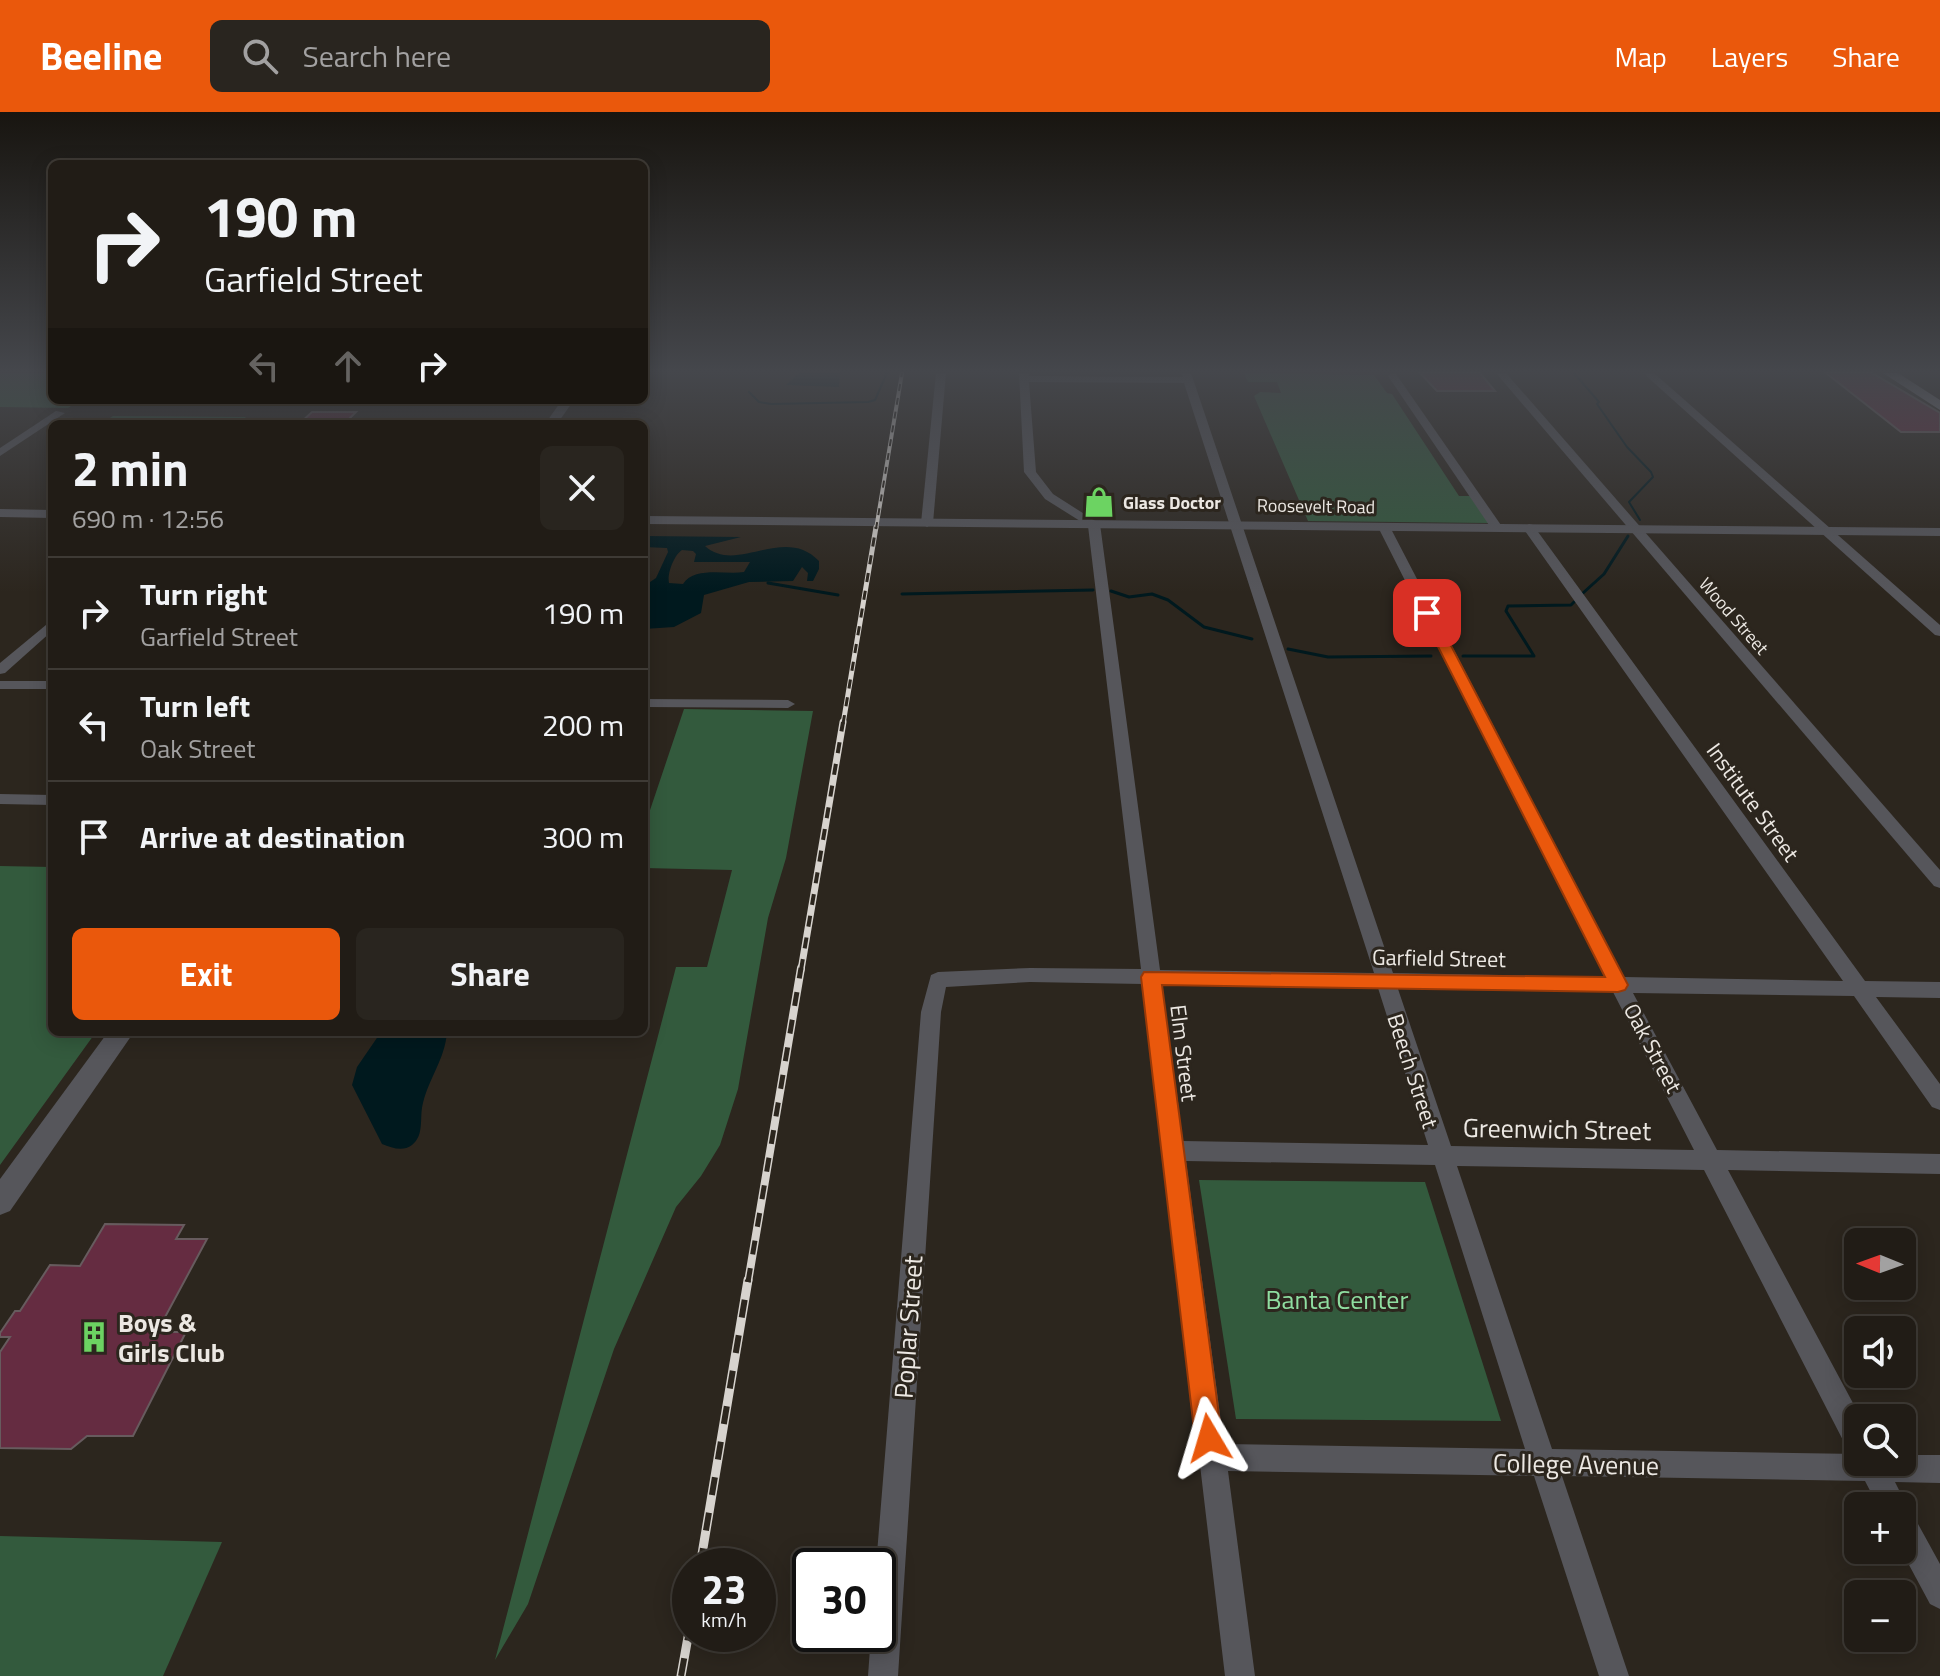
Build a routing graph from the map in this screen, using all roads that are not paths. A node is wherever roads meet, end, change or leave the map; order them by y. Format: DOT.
graph roads {
  1 [pos="934,446"];
  2 [pos="1028,446"];
  3 [pos="1211,446"];
  4 [pos="1441,446"];
  5 [pos="1564,446"];
  6 [pos="1731,446"];
  7 [pos="0,513"];
  8 [pos="48,514"];
  9 [pos="648,520"];
  10 [pos="927,523"];
  11 [pos="1094,524"];
  12 [pos="1239,526"];
  13 [pos="1384,527"];
  14 [pos="1497,528"];
  15 [pos="1529,528"];
  16 [pos="1636,530"];
  17 [pos="1828,531"];
  18 [pos="1940,532"];
  19 [pos="48,628"];
  20 [pos="1940,632"];
  21 [pos="0,670"];
  22 [pos="0,685"];
  23 [pos="48,685"];
  24 [pos="648,703"];
  25 [pos="788,704"];
  26 [pos="0,799"];
  27 [pos="48,800"];
  28 [pos="1940,882"];
  29 [pos="1151,977"];
  30 [pos="938,980"];
  31 [pos="1384,981"];
  32 [pos="1618,985"];
  33 [pos="1860,989"];
  34 [pos="1940,990"];
  35 [pos="119,1036"];
  36 [pos="1940,1101"];
  37 [pos="1173,1151"];
  38 [pos="1441,1156"];
  39 [pos="1713,1160"];
  40 [pos="1940,1164"];
  41 [pos="0,1202"];
  42 [pos="1844,1413"];
  43 [pos="1211,1457"];
  44 [pos="1544,1464"];
  45 [pos="1844,1465"];
  46 [pos="1916,1468"];
  47 [pos="1940,1469"];
  48 [pos="1916,1549"];
  49 [pos="1940,1594"];
  50 [pos="883,1676"];
  51 [pos="1240,1676"];
  52 [pos="1614,1676"];
  1 -- 10 [label="street"];
  2 -- 11 [label="street"];
  3 -- 12 [label="street, Beech Street"];
  4 -- 14 [label="street"];
  5 -- 16 [label="street, Wood Street"];
  6 -- 17 [label="street"];
  7 -- 8 [label="street"];
  9 -- 10 [label="street, Roosevelt Road"];
  10 -- 11 [label="street, Roosevelt Road"];
  11 -- 12 [label="street, Roosevelt Road"];
  11 -- 29 [label="street, Elm Street"];
  12 -- 13 [label="street, Roosevelt Road"];
  12 -- 31 [label="street, Beech Street"];
  13 -- 14 [label="street, Roosevelt Road"];
  13 -- 32 [label="street, Oak Street"];
  14 -- 15 [label="street, Roosevelt Road"];
  15 -- 16 [label="street, Roosevelt Road"];
  15 -- 33 [label="street, Institute Street"];
  16 -- 17 [label="street, Roosevelt Road"];
  16 -- 28 [label="street, Wood Street"];
  17 -- 18 [label="street, Roosevelt Road"];
  17 -- 20 [label="street"];
  19 -- 21 [label="street"];
  22 -- 23 [label="street"];
  24 -- 25 [label="street"];
  26 -- 27 [label="street"];
  29 -- 30 [label="street, Garfield Street"];
  29 -- 31 [label="street, Garfield Street"];
  29 -- 37 [label="street, Elm Street"];
  30 -- 50 [label="street, Poplar Street"];
  31 -- 32 [label="street, Garfield Street"];
  31 -- 38 [label="street, Beech Street"];
  32 -- 33 [label="street, Garfield Street"];
  32 -- 39 [label="street, Oak Street"];
  33 -- 34 [label="street, Garfield Street"];
  33 -- 36 [label="street, Institute Street"];
  35 -- 41 [label="street"];
  37 -- 38 [label="street, Greenwich Street"];
  37 -- 43 [label="street, Elm Street"];
  38 -- 39 [label="street, Greenwich Street"];
  38 -- 44 [label="street, Beech Street"];
  39 -- 40 [label="street, Greenwich Street"];
  39 -- 42 [label="street, Oak Street"];
  43 -- 44 [label="street, College Avenue"];
  43 -- 51 [label="street, Elm Street"];
  44 -- 45 [label="street, College Avenue"];
  44 -- 52 [label="street, Beech Street"];
  46 -- 47 [label="street, College Avenue"];
  48 -- 49 [label="street"];
}
